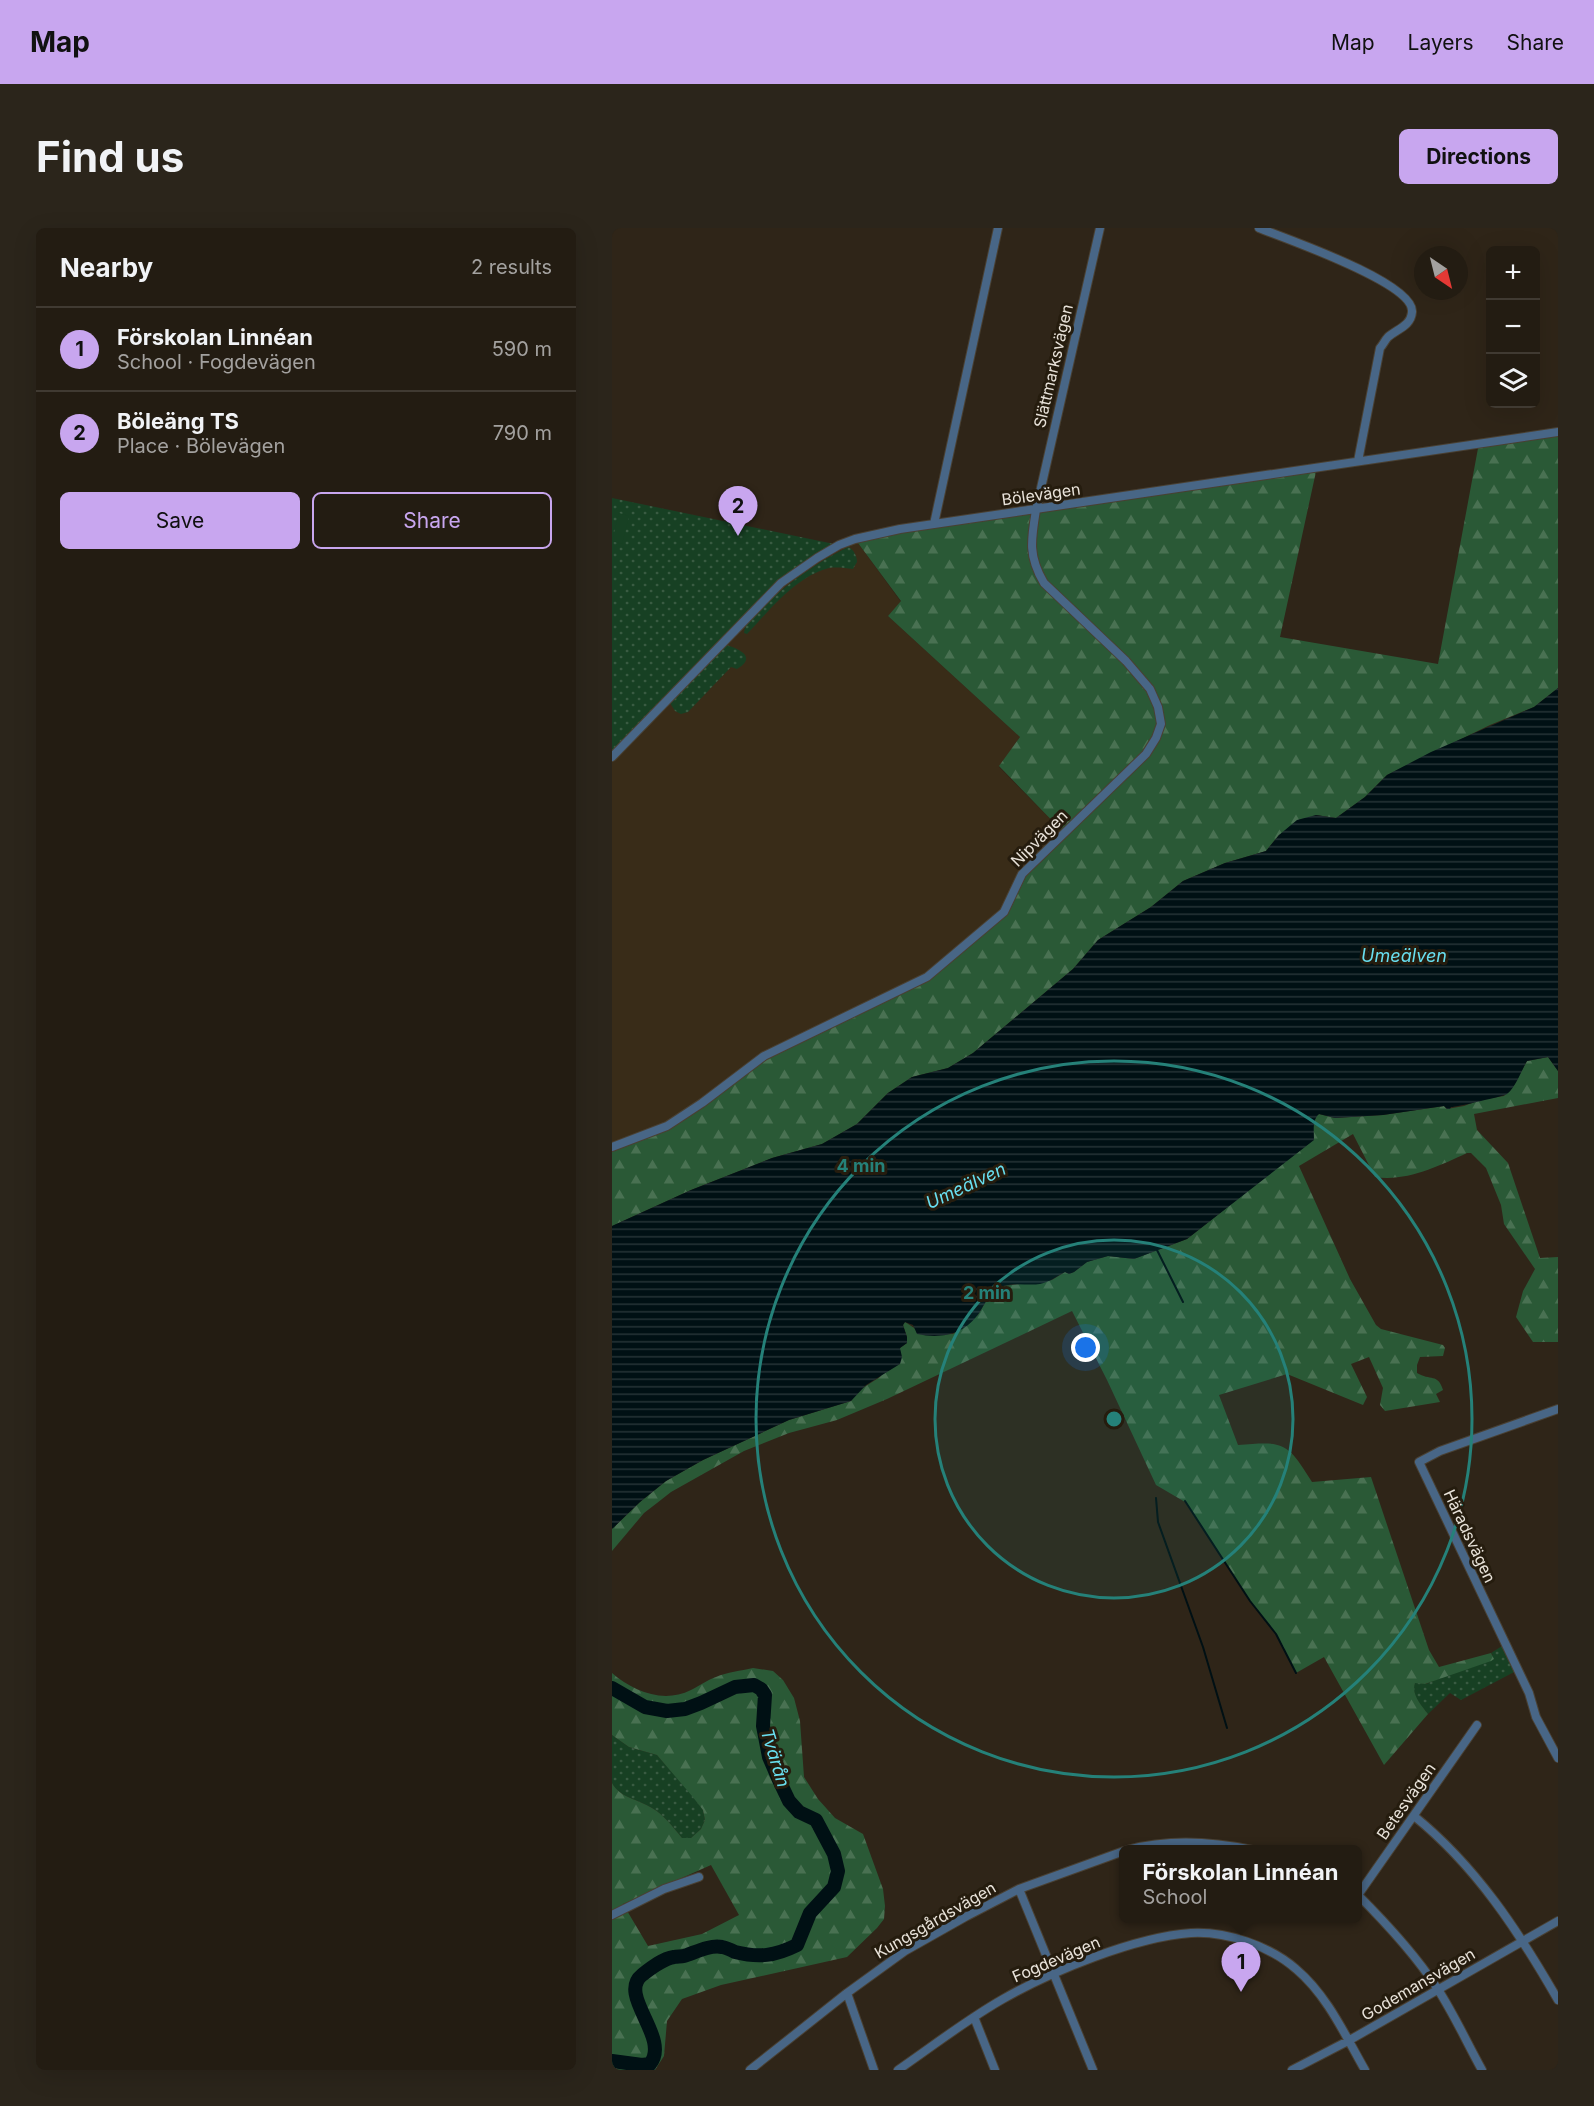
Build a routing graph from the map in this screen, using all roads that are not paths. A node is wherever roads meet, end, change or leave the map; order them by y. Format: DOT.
graph roads {
  1 [pos="998,228"];
  2 [pos="1100,228"];
  3 [pos="1259,228"];
  4 [pos="1558,432"];
  5 [pos="1358,461"];
  6 [pos="1036,510"];
  7 [pos="934,524"];
  8 [pos="612,757"];
  9 [pos="612,1147"];
  10 [pos="1558,1409"];
  11 [pos="1477,1725"];
  12 [pos="1558,1758"];
  13 [pos="1414,1816"];
  14 [pos="1155,1845"];
  15 [pos="1227,1845"];
  16 [pos="1119,1853"];
  17 [pos="699,1877"];
  18 [pos="1019,1889"];
  19 [pos="1362,1889"];
  20 [pos="1362,1899"];
  21 [pos="612,1915"];
  22 [pos="1558,1921"];
  23 [pos="1522,1942"];
  24 [pos="1054,1974"];
  25 [pos="1438,1989"];
  26 [pos="847,1993"];
  27 [pos="1558,2000"];
  28 [pos="974,2017"];
  29 [pos="1348,2041"];
  30 [pos="750,2070"];
  31 [pos="874,2070"];
  32 [pos="898,2070"];
  33 [pos="995,2070"];
  34 [pos="1094,2070"];
  35 [pos="1292,2070"];
  36 [pos="1365,2070"];
  37 [pos="1482,2070"];
  1 -- 7 [label="street"];
  2 -- 6 [label="street, Slättmarksvägen"];
  3 -- 5 [label="street"];
  4 -- 5 [label="street, Bölevägen"];
  5 -- 6 [label="street, Bölevägen"];
  6 -- 7 [label="street, Bölevägen"];
  6 -- 9 [label="street, Nipvägen"];
  7 -- 8 [label="street, Bölevägen"];
  10 -- 12 [label="street, Häradsvägen"];
  11 -- 13 [label="street, Betesvägen"];
  13 -- 19 [label="street, Betesvägen"];
  13 -- 23 [label="street"];
  14 -- 15 [label="street, Kungsgårdsvägen"];
  16 -- 18 [label="street, Kungsgårdsvägen"];
  17 -- 21 [label="street"];
  18 -- 24 [label="street"];
  18 -- 26 [label="street, Kungsgårdsvägen"];
  20 -- 25 [label="street"];
  22 -- 23 [label="street, Godemansvägen"];
  23 -- 25 [label="street, Godemansvägen"];
  23 -- 27 [label="street"];
  24 -- 28 [label="street, Fogdevägen"];
  24 -- 29 [label="street, Fogdevägen"];
  24 -- 34 [label="street"];
  25 -- 29 [label="street, Godemansvägen"];
  25 -- 37 [label="street"];
  26 -- 30 [label="street, Kungsgårdsvägen"];
  26 -- 31 [label="street"];
  28 -- 32 [label="street, Fogdevägen"];
  28 -- 33 [label="street"];
  29 -- 35 [label="street, Godemansvägen"];
  29 -- 36 [label="street, Fogdevägen"];
}
